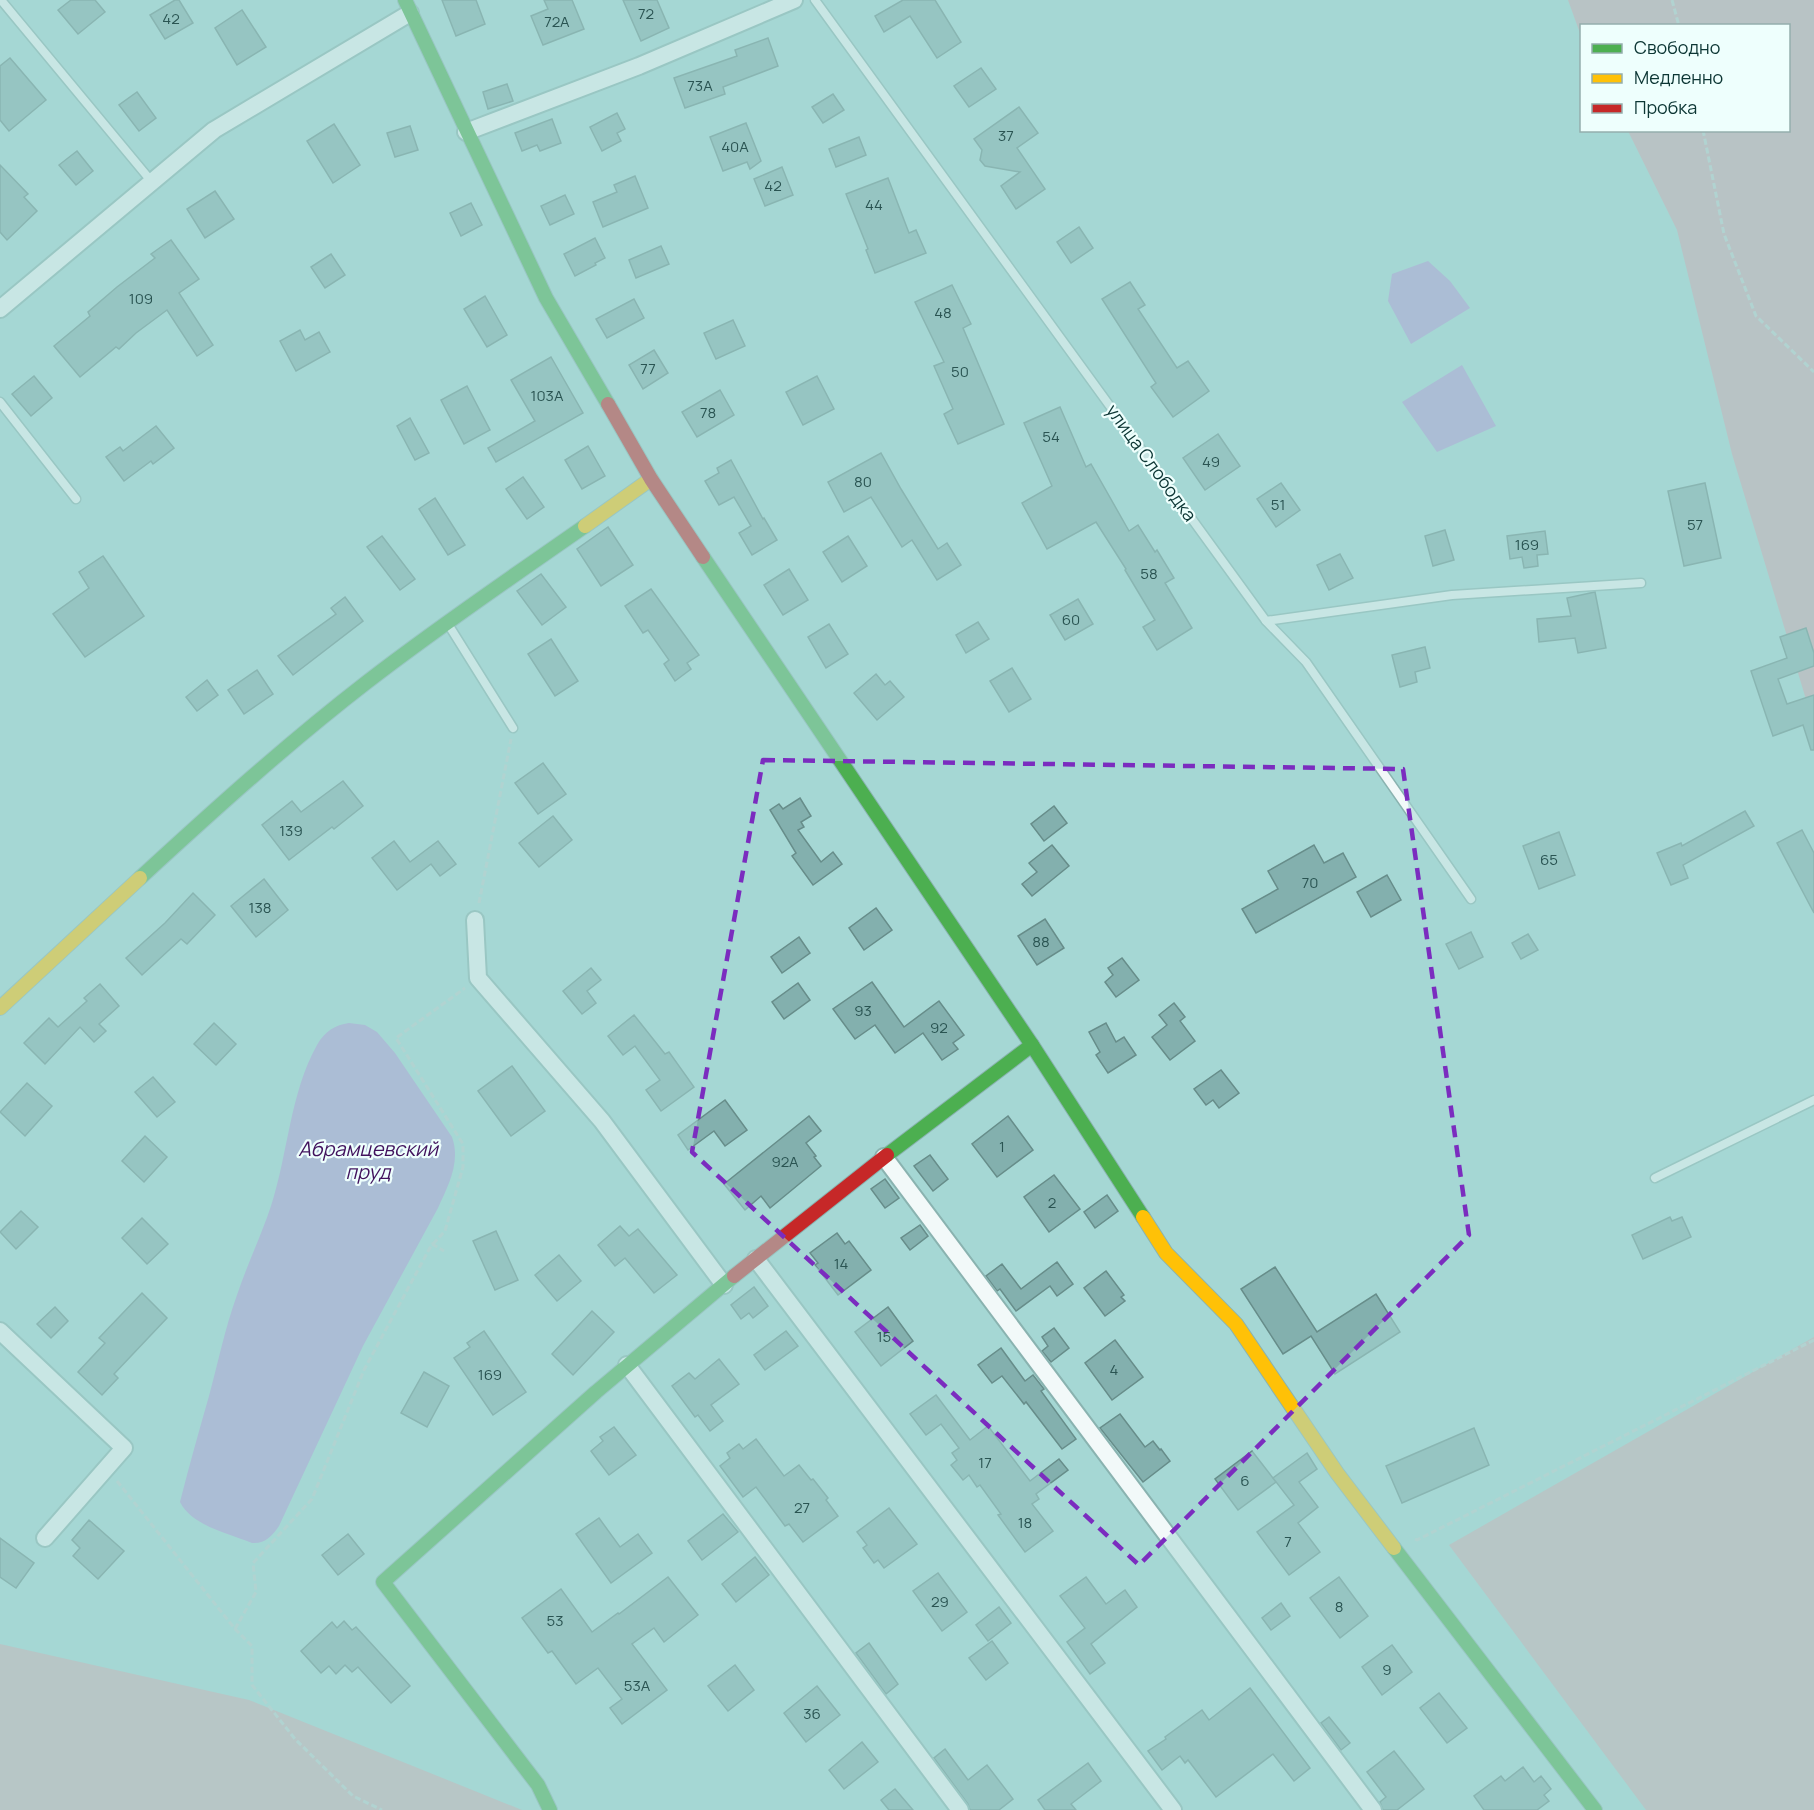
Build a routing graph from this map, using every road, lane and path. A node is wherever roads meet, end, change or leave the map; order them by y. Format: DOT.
graph roads {
  1 [pos="1,0"];
  2 [pos="794,0"];
  3 [pos="815,0"];
  4 [pos="1672,0"];
  5 [pos="407,6"];
  6 [pos="1678,24"];
  7 [pos="466,132"];
  8 [pos="1703,132"];
  9 [pos="152,182"];
  10 [pos="0,309"];
  11 [pos="1814,372"];
  12 [pos="0,402"];
  13 [pos="651,479"];
  14 [pos="76,499"];
  15 [pos="1641,583"];
  16 [pos="1266,621"];
  17 [pos="447,623"];
  18 [pos="513,728"];
  19 [pos="1472,899"];
  20 [pos="476,920"];
  21 [pos="478,978"];
  22 [pos="0,1008"];
  23 [pos="1032,1045"];
  24 [pos="1814,1100"];
  25 [pos="884,1157"];
  26 [pos="1655,1178"];
  27 [pos="432,1244"];
  28 [pos="444,1251"];
  29 [pos="756,1259"];
  30 [pos="724,1285"];
  31 [pos="0,1331"];
  32 [pos="1814,1340"];
  33 [pos="627,1365"];
  34 [pos="106,1468"];
  35 [pos="45,1538"];
  36 [pos="1389,1542"];
  37 [pos="235,1629"];
  38 [pos="382,1810"];
  39 [pos="550,1810"];
  40 [pos="960,1810"];
  41 [pos="1173,1810"];
  42 [pos="1373,1810"];
  43 [pos="1595,1810"];
  1 -- 9 [label="lane"];
  2 -- 7 [label="street"];
  3 -- 16 [label="lane, улица Слободка"];
  4 -- 6 [label="path"];
  5 -- 7 [label="street"];
  5 -- 9 [label="street"];
  7 -- 13 [label="street"];
  8 -- 11 [label="path"];
  9 -- 10 [label="street"];
  12 -- 14 [label="lane"];
  13 -- 17 [label="street"];
  13 -- 23 [label="street"];
  15 -- 16 [label="lane"];
  16 -- 19 [label="lane, улица Слободка"];
  17 -- 18 [label="lane"];
  17 -- 22 [label="street"];
  18 -- 20 [label="path"];
  20 -- 21 [label="street"];
  21 -- 27 [label="path"];
  21 -- 30 [label="street"];
  23 -- 25 [label="street"];
  23 -- 36 [label="street"];
  24 -- 26 [label="lane"];
  25 -- 29 [label="street"];
  25 -- 42 [label="street"];
  27 -- 28 [label="path"];
  27 -- 37 [label="path"];
  29 -- 30 [label="street"];
  29 -- 41 [label="street"];
  30 -- 33 [label="street"];
  31 -- 34 [label="street"];
  32 -- 36 [label="path"];
  33 -- 39 [label="street"];
  33 -- 40 [label="street"];
  34 -- 35 [label="street"];
  34 -- 37 [label="path"];
  36 -- 43 [label="street"];
  37 -- 38 [label="path"];
}
